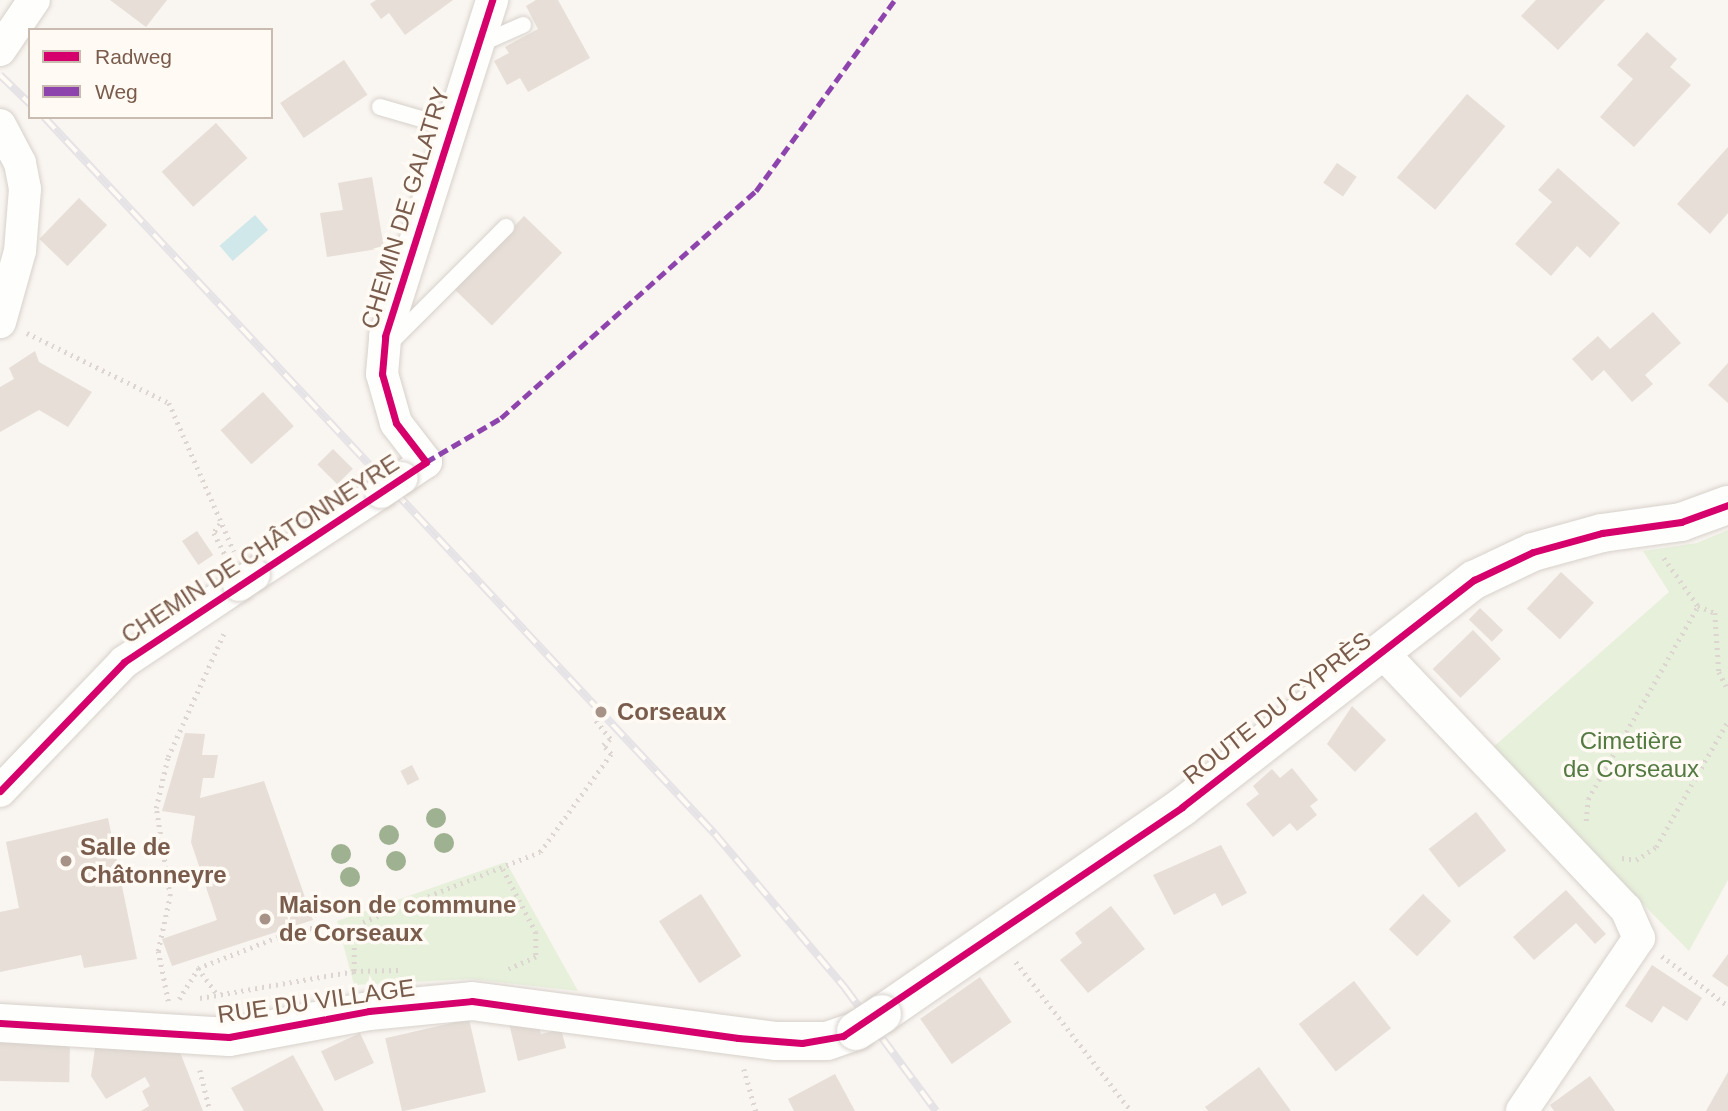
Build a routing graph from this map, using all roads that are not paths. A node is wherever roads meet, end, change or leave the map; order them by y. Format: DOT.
graph roads {
  1 [pos="34,0"];
  2 [pos="492,0"];
  3 [pos="523,25"];
  4 [pos="14,42"];
  5 [pos="474,47"];
  6 [pos="380,107"];
  7 [pos="0,125"];
  8 [pos="449,127"];
  9 [pos="506,228"];
  10 [pos="1,321"];
  11 [pos="384,350"];
  12 [pos="403,477"];
  13 [pos="1728,505"];
  14 [pos="1380,650"];
  15 [pos="0,791"];
  16 [pos="869,1022"];
  17 [pos="14,1024"];
  18 [pos="1522,1111"];
  1 -- 4 [label="street"];
  2 -- 5 [label="street, CHEMIN DE GALATRY"];
  3 -- 5 [label="lane"];
  5 -- 8 [label="street, CHEMIN DE GALATRY"];
  6 -- 8 [label="lane"];
  7 -- 10 [label="street"];
  8 -- 11 [label="street, CHEMIN DE GALATRY"];
  9 -- 11 [label="lane"];
  11 -- 12 [label="street, CHEMIN DE GALATRY"];
  12 -- 15 [label="street, CHEMIN DE CHÂTONNEYRE"];
  13 -- 14 [label="street, ROUTE DU CYPRÈS"];
  14 -- 16 [label="street, ROUTE DU CYPRÈS"];
  14 -- 18 [label="street"];
  16 -- 17 [label="street, RUE DU VILLAGE"];
}
